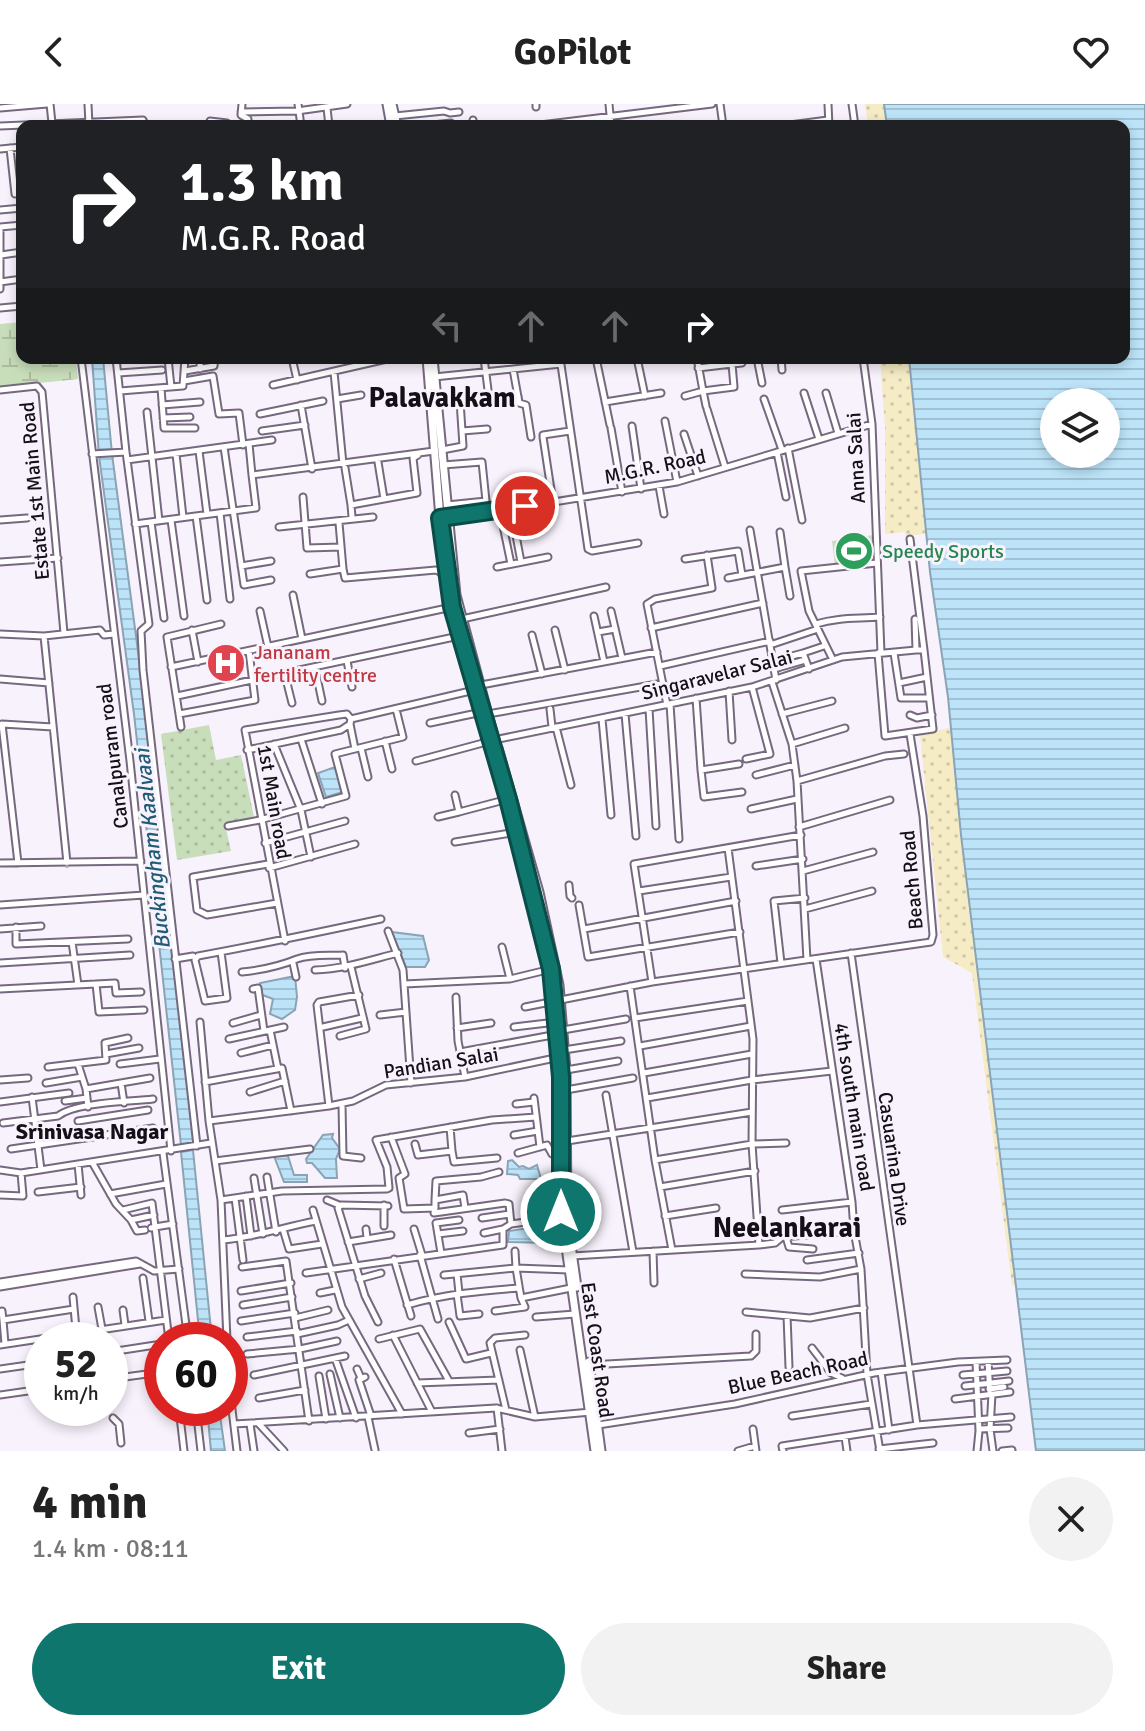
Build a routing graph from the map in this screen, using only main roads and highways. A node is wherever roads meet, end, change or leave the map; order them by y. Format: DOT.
graph roads {
  1 [pos="430,364"];
  2 [pos="431,364"];
  3 [pos="436,451"];
  4 [pos="444,518"];
  5 [pos="478,688"];
  6 [pos="492,740"];
  7 [pos="559,1001"];
  8 [pos="561,1032"];
  9 [pos="563,1055"];
  10 [pos="564,1166"];
  11 [pos="593,1411"];
  12 [pos="598,1451"];
  1 -- 3 [label="main road, East Coast Road"];
  2 -- 3 [label="main road, East Coast Road"];
  3 -- 4 [label="main road, East Coast Road"];
  3 -- 4 [label="main road, East Coast Road"];
  4 -- 5 [label="main road, East Coast Road"];
  4 -- 5 [label="main road, East Coast Road"];
  5 -- 6 [label="main road, East Coast Road"];
  6 -- 7 [label="main road, East Coast Road"];
  6 -- 7 [label="main road, East Coast Road"];
  7 -- 8 [label="main road, East Coast Road"];
  7 -- 8 [label="main road, East Coast Road"];
  8 -- 9 [label="main road, East Coast Road"];
  9 -- 10 [label="main road, East Coast Road"];
  9 -- 10 [label="main road, East Coast Road"];
  10 -- 11 [label="main road, East Coast Road"];
  10 -- 11 [label="main road, East Coast Road"];
  11 -- 12 [label="main road, East Coast Road"];
  11 -- 12 [label="main road, East Coast Road"];
}
